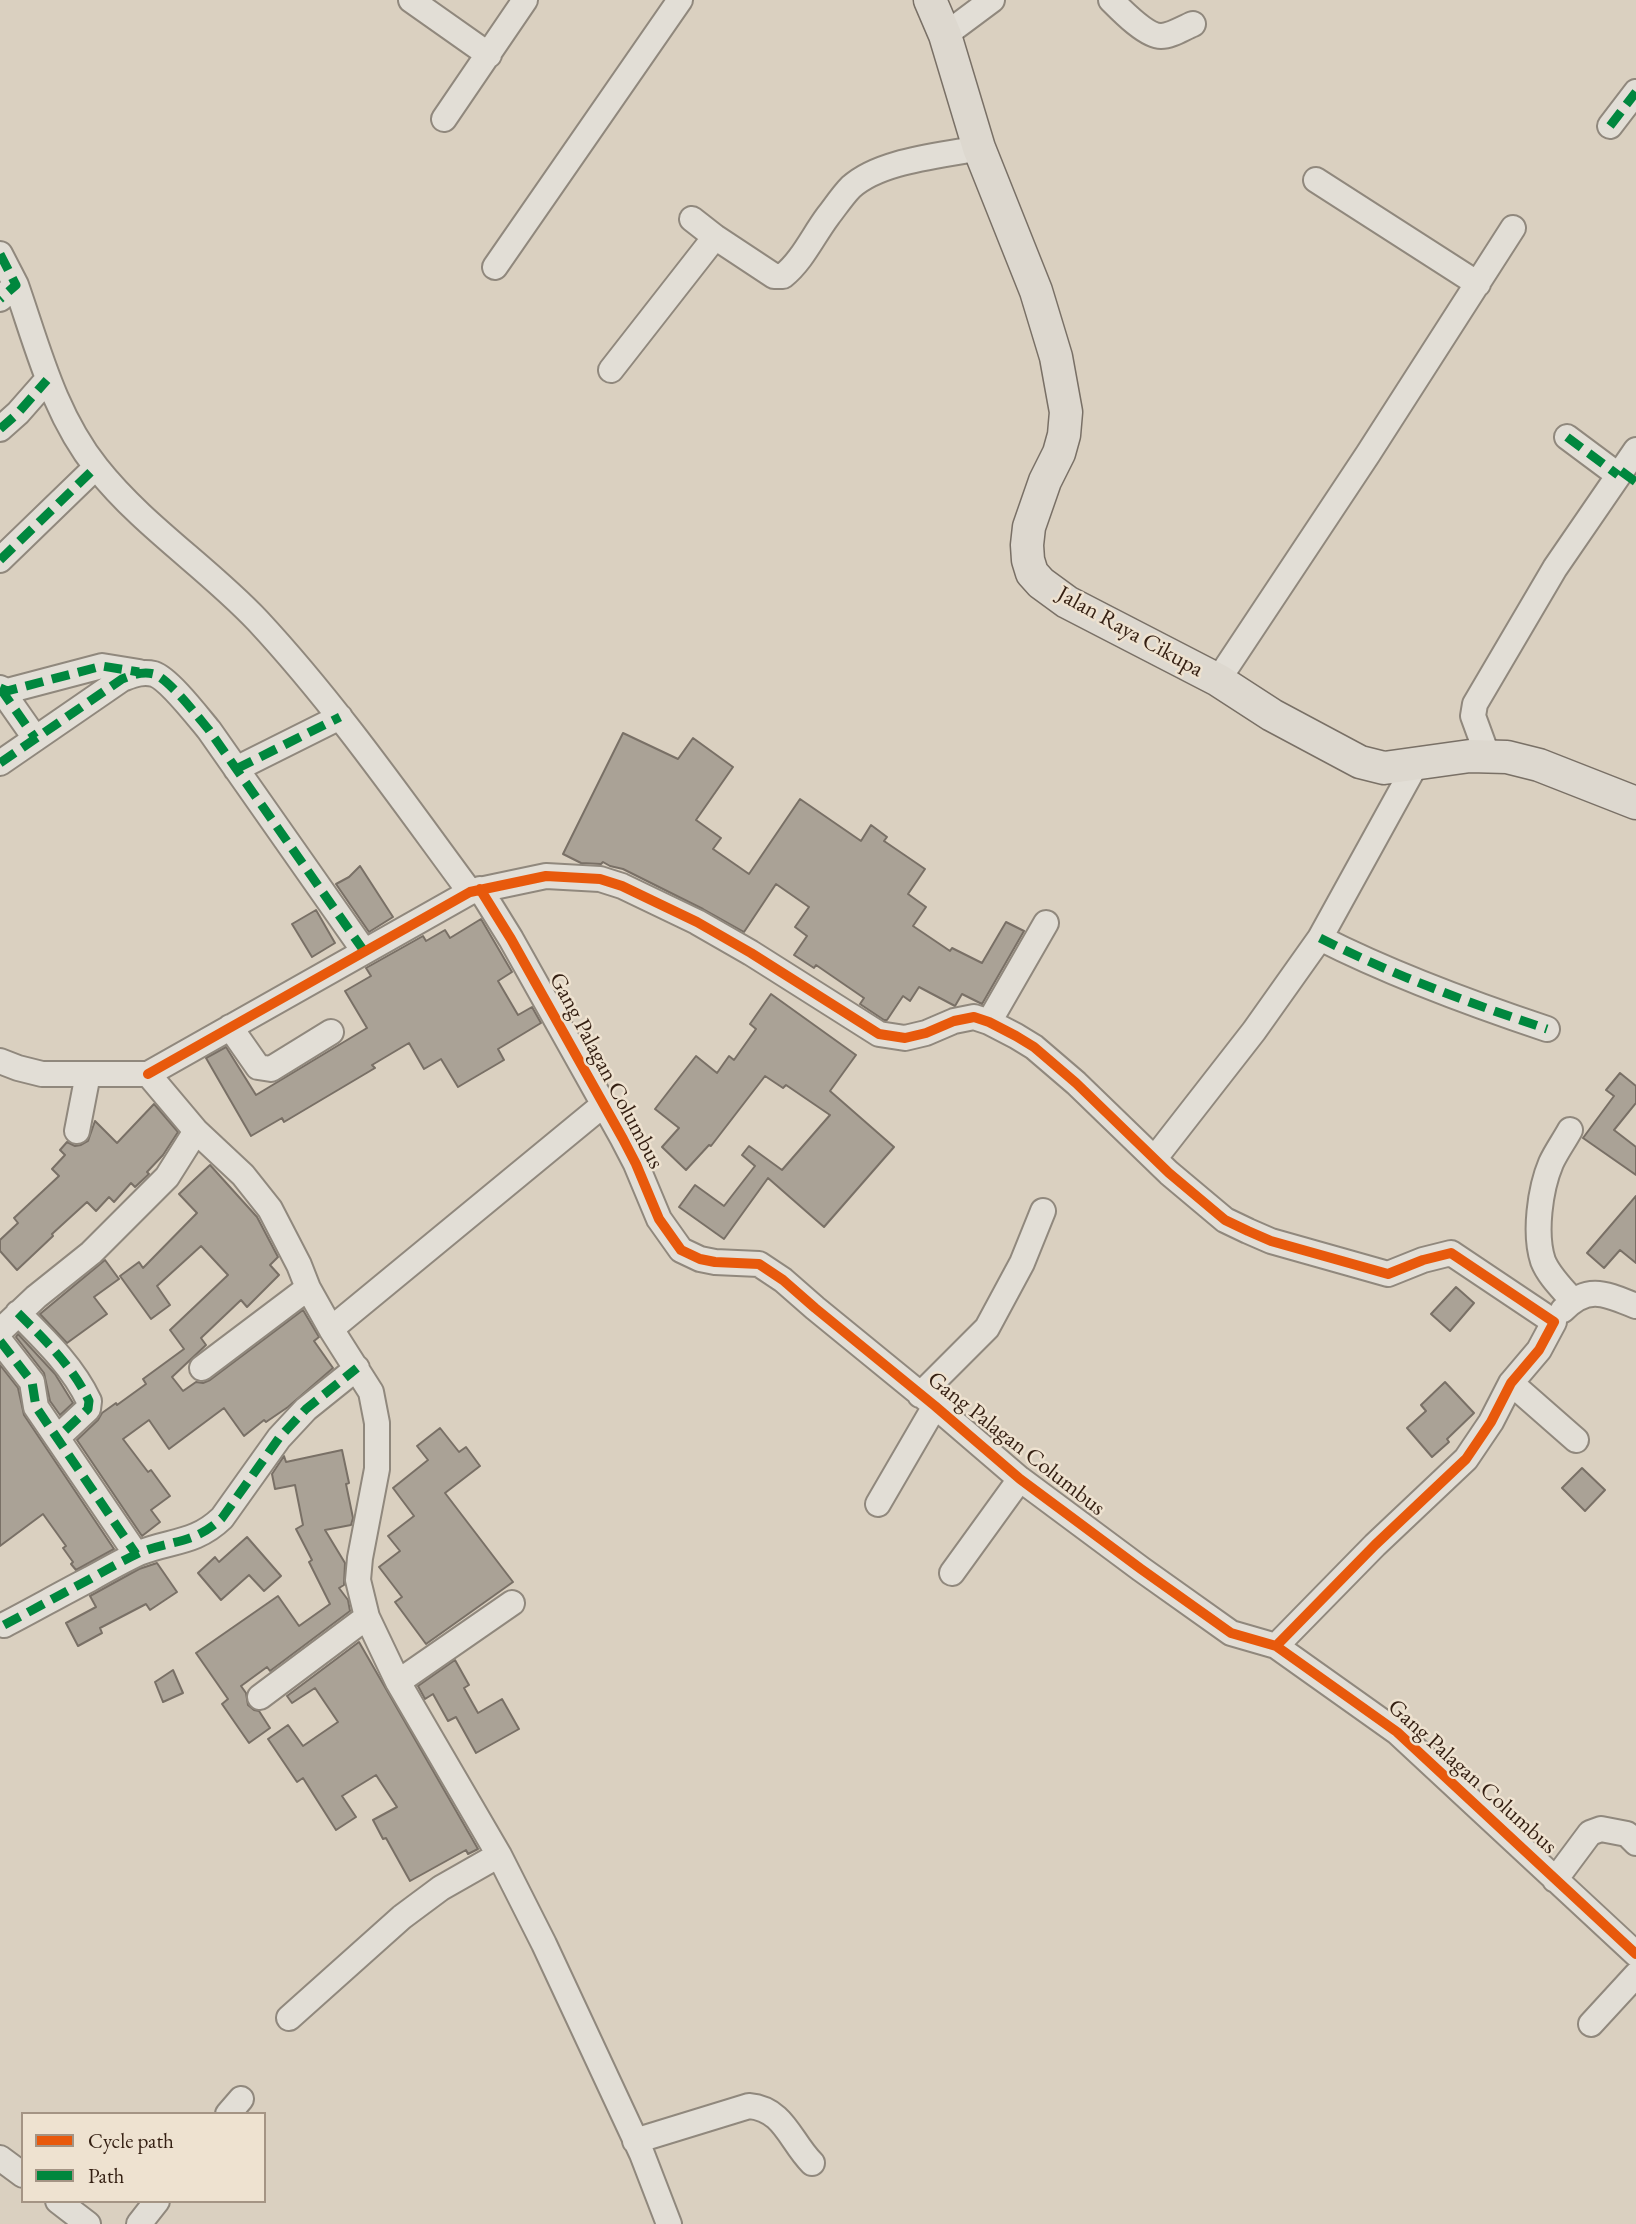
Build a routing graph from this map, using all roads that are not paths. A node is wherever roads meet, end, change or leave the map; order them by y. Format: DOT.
graph roads {
  1 [pos="411,0"];
  2 [pos="525,0"];
  3 [pos="680,0"];
  4 [pos="930,0"];
  5 [pos="992,0"];
  6 [pos="1111,0"];
  7 [pos="1193,24"];
  8 [pos="945,35"];
  9 [pos="489,55"];
  10 [pos="1636,92"];
  11 [pos="443,119"];
  12 [pos="1610,126"];
  13 [pos="979,148"];
  14 [pos="1316,180"];
  15 [pos="692,219"];
  16 [pos="1513,228"];
  17 [pos="715,237"];
  18 [pos="0,254"];
  19 [pos="495,267"];
  20 [pos="1478,284"];
  21 [pos="8,292"];
  22 [pos="611,370"];
  23 [pos="47,380"];
  24 [pos="0,429"];
  25 [pos="1567,437"];
  26 [pos="1636,450"];
  27 [pos="96,467"];
  28 [pos="1625,476"];
  29 [pos="0,560"];
  30 [pos="139,672"];
  31 [pos="1218,680"];
  32 [pos="340,717"];
  33 [pos="35,738"];
  34 [pos="1488,757"];
  35 [pos="0,763"];
  36 [pos="1416,764"];
  37 [pos="236,769"];
  38 [pos="1636,803"];
  39 [pos="475,891"];
  40 [pos="1046,923"];
  41 [pos="1324,930"];
  42 [pos="364,951"];
  43 [pos="989,1022"];
  44 [pos="230,1027"];
  45 [pos="1547,1029"];
  46 [pos="331,1031"];
  47 [pos="0,1061"];
  48 [pos="88,1074"];
  49 [pos="148,1074"];
  50 [pos="603,1105"];
  51 [pos="77,1130"];
  52 [pos="1570,1130"];
  53 [pos="196,1131"];
  54 [pos="1155,1157"];
  55 [pos="1044,1211"];
  56 [pos="308,1288"];
  57 [pos="1573,1301"];
  58 [pos="1636,1306"];
  59 [pos="8,1316"];
  60 [pos="1554,1322"];
  61 [pos="331,1329"];
  62 [pos="0,1341"];
  63 [pos="202,1368"];
  64 [pos="357,1368"];
  65 [pos="1511,1384"];
  66 [pos="928,1400"];
  67 [pos="57,1438"];
  68 [pos="1576,1440"];
  69 [pos="1020,1479"];
  70 [pos="878,1504"];
  71 [pos="136,1554"];
  72 [pos="952,1573"];
  73 [pos="512,1603"];
  74 [pos="367,1617"];
  75 [pos="4,1625"];
  76 [pos="1276,1646"];
  77 [pos="398,1682"];
  78 [pos="260,1697"];
  79 [pos="1636,1843"];
  80 [pos="499,1855"];
  81 [pos="1555,1880"];
  82 [pos="1636,1954"];
  83 [pos="1636,1975"];
  84 [pos="289,2018"];
  85 [pos="1591,2024"];
  86 [pos="635,2141"];
  87 [pos="0,2158"];
  88 [pos="812,2163"];
  89 [pos="21,2174"];
  90 [pos="61,2203"];
  91 [pos="155,2203"];
  92 [pos="88,2224"];
  93 [pos="139,2224"];
  94 [pos="668,2224"];
  1 -- 9 [label="street"];
  2 -- 9 [label="street"];
  3 -- 19 [label="street"];
  4 -- 8 [label="main road, Jalan Raya Cikupa"];
  5 -- 8 [label="street"];
  6 -- 7 [label="street"];
  8 -- 13 [label="main road, Jalan Raya Cikupa"];
  9 -- 11 [label="street"];
  10 -- 12 [label="street"];
  13 -- 17 [label="street"];
  13 -- 31 [label="main road, Jalan Raya Cikupa"];
  14 -- 20 [label="street"];
  15 -- 17 [label="street"];
  16 -- 20 [label="street"];
  17 -- 22 [label="street"];
  18 -- 21 [label="street, Gang Palagan Columbus"];
  20 -- 31 [label="street"];
  21 -- 23 [label="street, Gang Palagan Columbus"];
  23 -- 24 [label="street"];
  23 -- 27 [label="street, Gang Palagan Columbus"];
  25 -- 28 [label="street"];
  26 -- 28 [label="street"];
  27 -- 29 [label="street"];
  27 -- 32 [label="street, Gang Palagan Columbus"];
  28 -- 34 [label="street"];
  30 -- 33 [label="street"];
  30 -- 33 [label="street"];
  30 -- 37 [label="street"];
  31 -- 36 [label="main road, Jalan Raya Cikupa"];
  32 -- 37 [label="street"];
  32 -- 39 [label="street, Gang Palagan Columbus"];
  33 -- 35 [label="street"];
  34 -- 36 [label="main road, Jalan Raya Cikupa"];
  34 -- 38 [label="main road, Jalan Raya Cikupa"];
  36 -- 41 [label="street"];
  37 -- 42 [label="street"];
  39 -- 42 [label="street"];
  39 -- 43 [label="street"];
  39 -- 50 [label="street, Gang Palagan Columbus"];
  40 -- 43 [label="street"];
  41 -- 45 [label="street"];
  41 -- 54 [label="street"];
  42 -- 44 [label="street"];
  43 -- 54 [label="street"];
  44 -- 46 [label="street"];
  44 -- 49 [label="street"];
  47 -- 48 [label="street"];
  48 -- 49 [label="street"];
  48 -- 51 [label="street"];
  49 -- 53 [label="street"];
  50 -- 61 [label="street"];
  50 -- 66 [label="street, Gang Palagan Columbus"];
  52 -- 57 [label="street"];
  53 -- 56 [label="street"];
  53 -- 59 [label="street"];
  54 -- 60 [label="street"];
  55 -- 66 [label="street"];
  56 -- 61 [label="street"];
  56 -- 63 [label="street"];
  57 -- 58 [label="street"];
  57 -- 60 [label="street"];
  59 -- 67 [label="street"];
  60 -- 65 [label="street"];
  61 -- 64 [label="street"];
  62 -- 67 [label="street"];
  64 -- 71 [label="street"];
  64 -- 74 [label="street"];
  65 -- 68 [label="street"];
  65 -- 76 [label="street"];
  66 -- 69 [label="street, Gang Palagan Columbus"];
  66 -- 70 [label="street"];
  67 -- 71 [label="street"];
  69 -- 72 [label="street"];
  69 -- 76 [label="street, Gang Palagan Columbus"];
  71 -- 75 [label="street"];
  73 -- 77 [label="street"];
  74 -- 77 [label="street"];
  74 -- 78 [label="street"];
  76 -- 81 [label="street, Gang Palagan Columbus"];
  77 -- 80 [label="street"];
  79 -- 81 [label="street"];
  80 -- 84 [label="street"];
  80 -- 86 [label="street"];
  81 -- 82 [label="street, Gang Palagan Columbus"];
  83 -- 85 [label="street"];
  86 -- 88 [label="street"];
  86 -- 94 [label="street"];
  87 -- 89 [label="street"];
  90 -- 92 [label="street"];
  91 -- 93 [label="street"];
}
